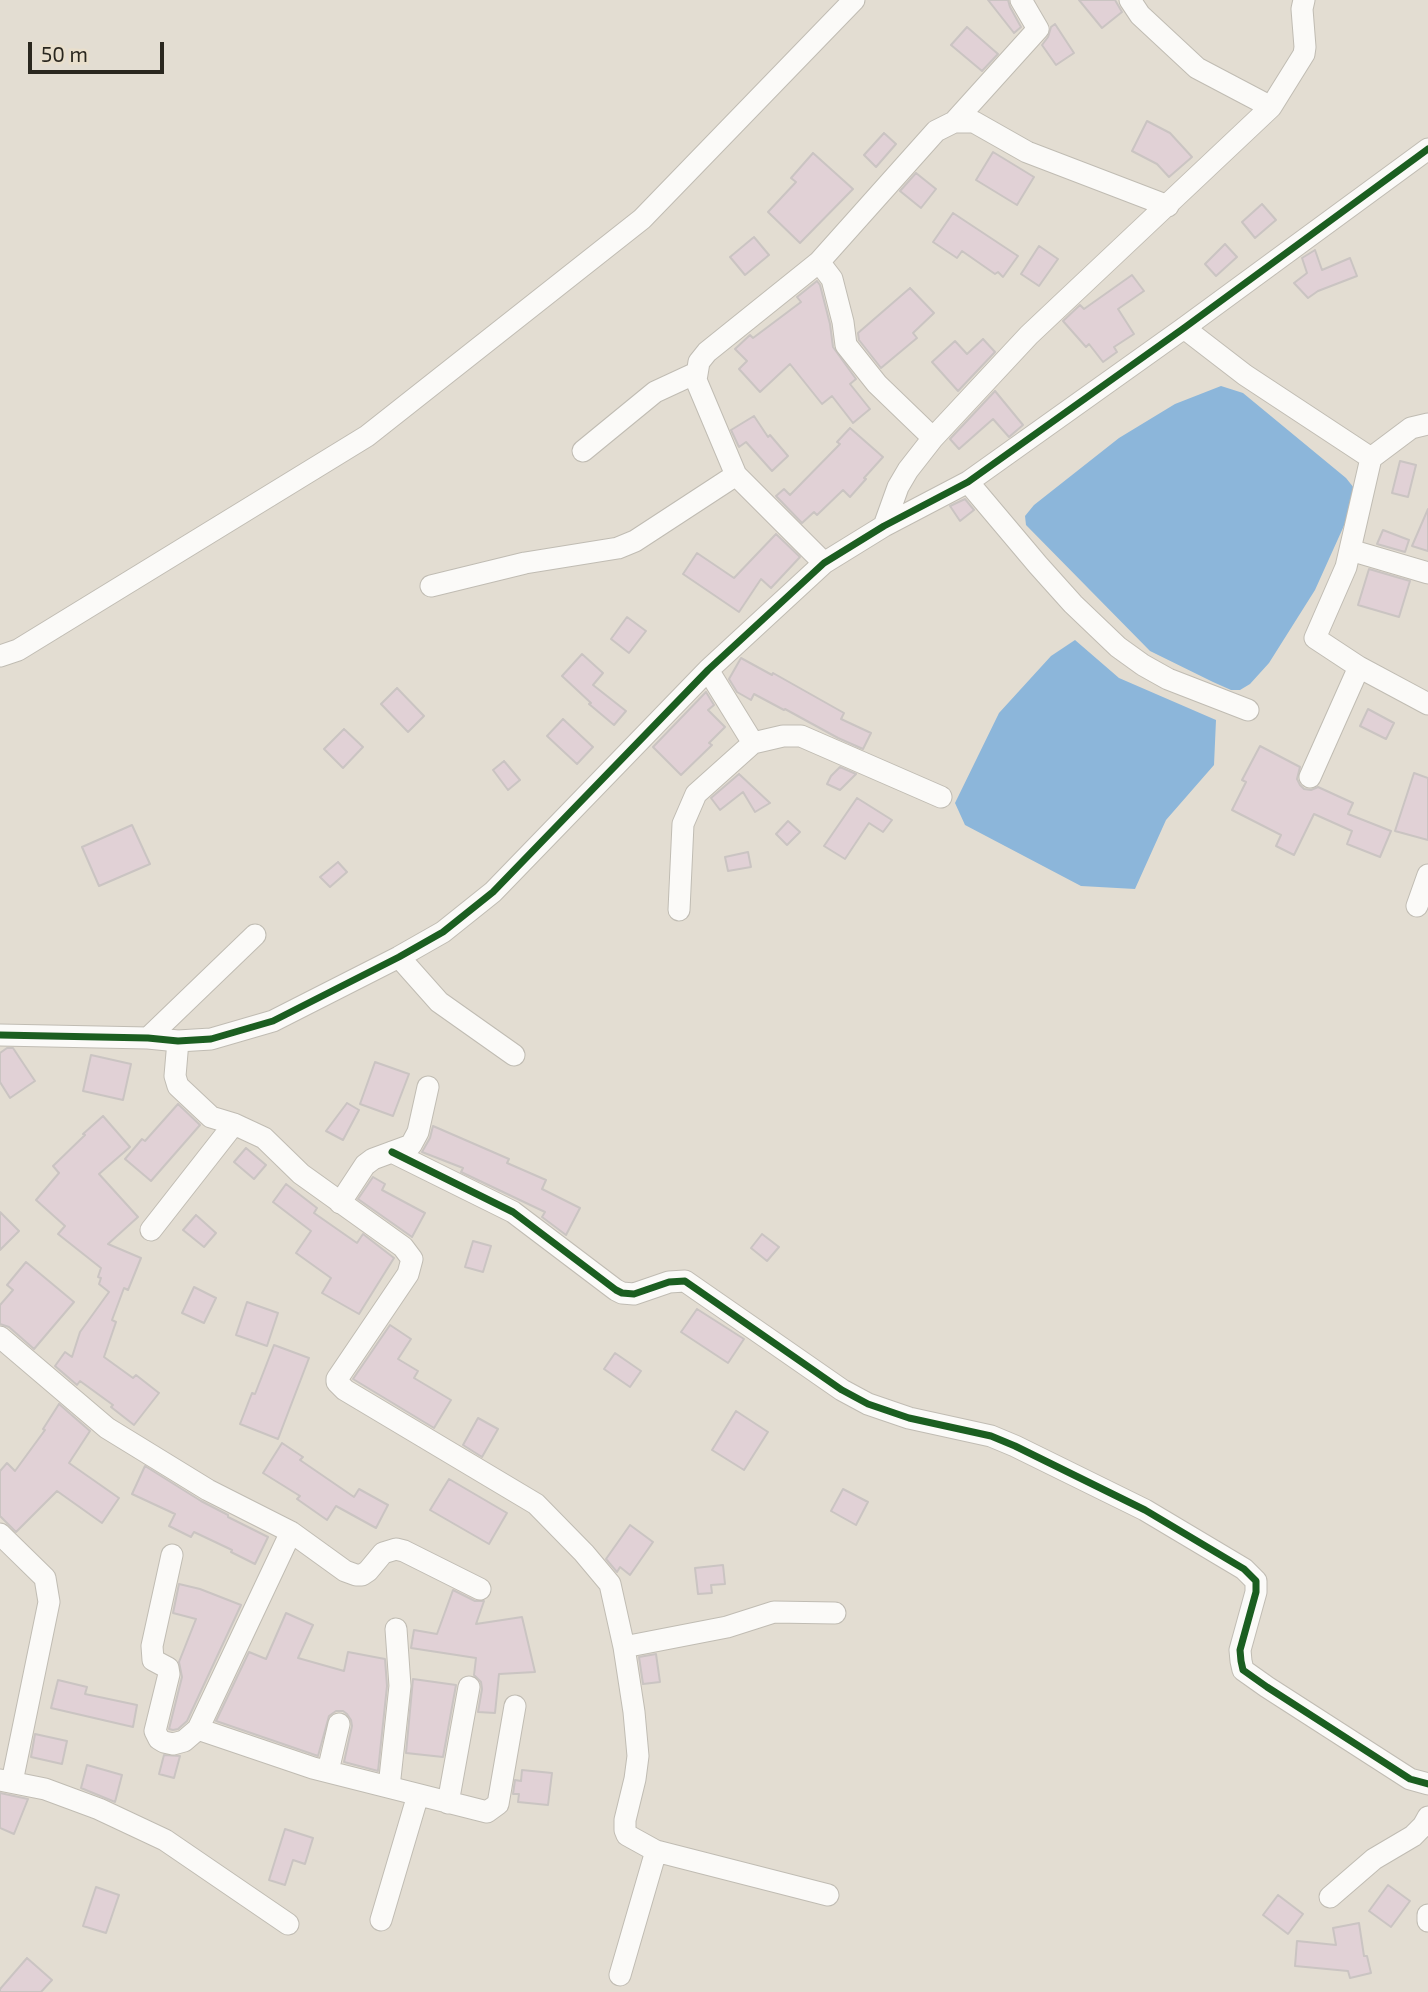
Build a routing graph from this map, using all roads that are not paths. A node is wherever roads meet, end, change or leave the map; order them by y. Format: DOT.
graph roads {
  1 [pos="854,0"];
  2 [pos="1021,0"];
  3 [pos="1129,0"];
  4 [pos="1304,0"];
  5 [pos="1270,107"];
  6 [pos="954,122"];
  7 [pos="1428,149"];
  8 [pos="1168,206"];
  9 [pos="819,262"];
  10 [pos="1184,328"];
  11 [pos="696,373"];
  12 [pos="1428,424"];
  13 [pos="933,438"];
  14 [pos="583,451"];
  15 [pos="1371,458"];
  16 [pos="736,475"];
  17 [pos="968,482"];
  18 [pos="884,526"];
  19 [pos="1350,550"];
  20 [pos="824,563"];
  21 [pos="1428,573"];
  22 [pos="431,586"];
  23 [pos="0,656"];
  24 [pos="1359,667"];
  25 [pos="708,670"];
  26 [pos="1428,704"];
  27 [pos="1248,710"];
  28 [pos="753,743"];
  29 [pos="1310,777"];
  30 [pos="941,797"];
  31 [pos="1428,875"];
  32 [pos="1417,906"];
  33 [pos="679,910"];
  34 [pos="255,935"];
  35 [pos="399,957"];
  36 [pos="0,1035"];
  37 [pos="148,1038"];
  38 [pos="178,1041"];
  39 [pos="514,1055"];
  40 [pos="428,1087"];
  41 [pos="234,1124"];
  42 [pos="392,1152"];
  43 [pos="340,1203"];
  44 [pos="151,1230"];
  45 [pos="0,1337"];
  46 [pos="291,1532"];
  47 [pos="0,1534"];
  48 [pos="172,1555"];
  49 [pos="480,1589"];
  50 [pos="835,1613"];
  51 [pos="396,1629"];
  52 [pos="624,1647"];
  53 [pos="469,1687"];
  54 [pos="515,1706"];
  55 [pos="339,1724"];
  56 [pos="198,1729"];
  57 [pos="328,1771"];
  58 [pos="6,1781"];
  59 [pos="1428,1784"];
  60 [pos="389,1787"];
  61 [pos="418,1795"];
  62 [pos="448,1803"];
  63 [pos="1428,1816"];
  64 [pos="656,1851"];
  65 [pos="828,1895"];
  66 [pos="1330,1897"];
  67 [pos="1428,1915"];
  68 [pos="381,1920"];
  69 [pos="1428,1921"];
  70 [pos="288,1924"];
  71 [pos="620,1975"];
  1 -- 23 [label="street"];
  2 -- 6 [label="street"];
  3 -- 5 [label="street"];
  4 -- 5 [label="street"];
  5 -- 8 [label="street"];
  6 -- 8 [label="street"];
  6 -- 9 [label="street"];
  7 -- 10 [label="street"];
  8 -- 13 [label="street"];
  9 -- 11 [label="street"];
  9 -- 13 [label="street"];
  10 -- 15 [label="street"];
  10 -- 17 [label="street"];
  11 -- 14 [label="street"];
  11 -- 16 [label="street"];
  12 -- 15 [label="street"];
  13 -- 18 [label="street"];
  15 -- 19 [label="street"];
  16 -- 20 [label="street"];
  16 -- 22 [label="street"];
  17 -- 18 [label="street"];
  17 -- 27 [label="street"];
  18 -- 20 [label="street"];
  19 -- 21 [label="street"];
  19 -- 24 [label="street"];
  20 -- 25 [label="street"];
  24 -- 26 [label="street"];
  24 -- 29 [label="street"];
  25 -- 28 [label="street"];
  25 -- 35 [label="street"];
  28 -- 30 [label="street"];
  28 -- 33 [label="street"];
  31 -- 32 [label="street"];
  34 -- 37 [label="street"];
  35 -- 38 [label="street"];
  35 -- 39 [label="street"];
  36 -- 37 [label="street"];
  37 -- 38 [label="street"];
  38 -- 41 [label="street"];
  40 -- 42 [label="street"];
  41 -- 43 [label="street"];
  41 -- 44 [label="street"];
  42 -- 43 [label="street"];
  42 -- 59 [label="street"];
  43 -- 52 [label="street"];
  45 -- 46 [label="street"];
  46 -- 49 [label="street"];
  46 -- 56 [label="street"];
  47 -- 58 [label="street"];
  48 -- 56 [label="street"];
  50 -- 52 [label="street"];
  51 -- 60 [label="street"];
  52 -- 64 [label="street"];
  53 -- 62 [label="street"];
  54 -- 62 [label="street"];
  55 -- 57 [label="street"];
  56 -- 57 [label="street"];
  57 -- 60 [label="street"];
  58 -- 70 [label="street"];
  60 -- 61 [label="street"];
  61 -- 62 [label="street"];
  61 -- 68 [label="street"];
  63 -- 66 [label="street"];
  64 -- 65 [label="street"];
  64 -- 71 [label="street"];
  67 -- 69 [label="street"];
}
